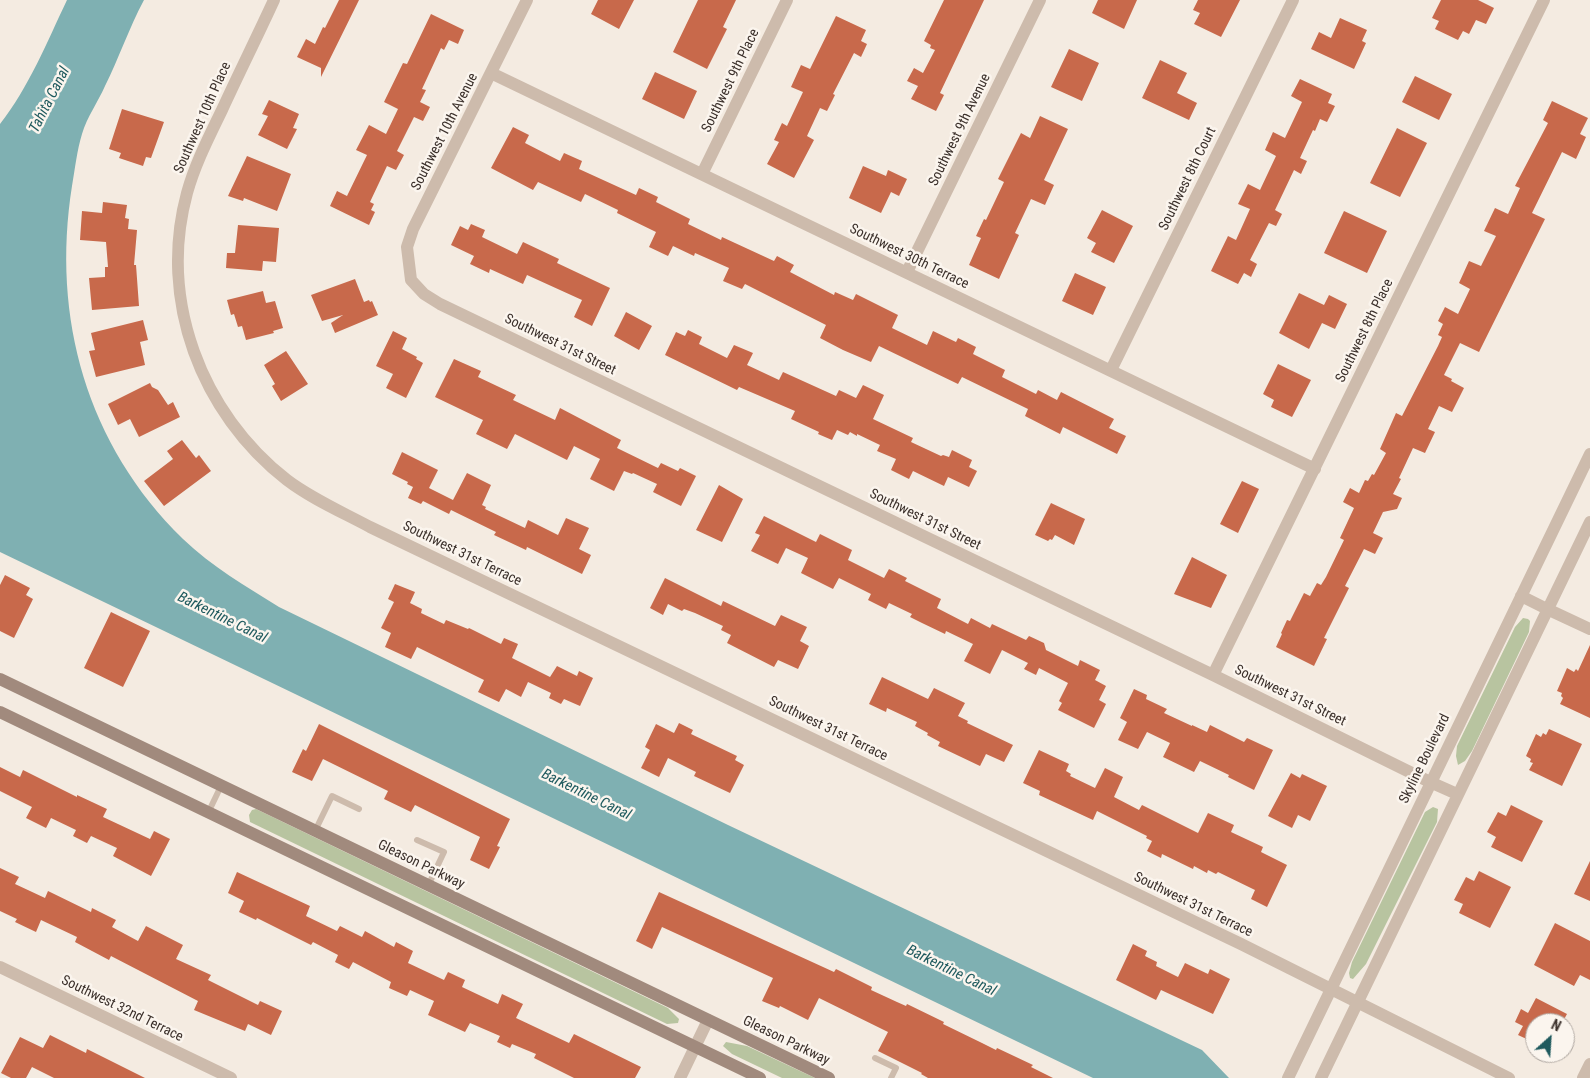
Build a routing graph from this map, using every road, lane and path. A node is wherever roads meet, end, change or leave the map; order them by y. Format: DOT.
graph roads {
  1 [pos="274,0"];
  2 [pos="527,0"];
  3 [pos="787,0"];
  4 [pos="1040,0"];
  5 [pos="1293,0"];
  6 [pos="1544,0"];
  7 [pos="491,73"];
  8 [pos="702,174"];
  9 [pos="907,272"];
  10 [pos="411,280"];
  11 [pos="191,344"];
  12 [pos="1111,370"];
  13 [pos="1590,454"];
  14 [pos="1315,469"];
  15 [pos="1590,522"];
  16 [pos="1520,596"];
  17 [pos="1547,609"];
  18 [pos="1590,629"];
  19 [pos="1213,675"];
  20 [pos="0,679"];
  21 [pos="0,712"];
  22 [pos="1430,782"];
  23 [pos="222,786"];
  24 [pos="1458,794"];
  25 [pos="359,809"];
  26 [pos="208,813"];
  27 [pos="315,831"];
  28 [pos="417,840"];
  29 [pos="428,886"];
  30 [pos="0,967"];
  31 [pos="1331,989"];
  32 [pos="1357,1002"];
  33 [pos="708,1020"];
  34 [pos="695,1046"];
  35 [pos="875,1058"];
  36 [pos="1590,1064"];
  37 [pos="231,1078"];
  38 [pos="680,1078"];
  39 [pos="760,1078"];
  40 [pos="829,1078"];
  41 [pos="891,1078"];
  42 [pos="1288,1078"];
  43 [pos="1321,1078"];
  44 [pos="1509,1078"];
  45 [pos="1583,1078"];
  1 -- 11 [label="street, Southwest 10th Place"];
  2 -- 7 [label="street, Southwest 10th Avenue"];
  3 -- 8 [label="street, Southwest 9th Place"];
  4 -- 9 [label="street, Southwest 9th Avenue"];
  5 -- 12 [label="street, Southwest 8th Court"];
  6 -- 14 [label="street, Southwest 8th Place"];
  7 -- 8 [label="street, Southwest 30th Terrace"];
  7 -- 10 [label="street, Southwest 10th Avenue"];
  8 -- 9 [label="street, Southwest 30th Terrace"];
  9 -- 12 [label="street, Southwest 30th Terrace"];
  10 -- 19 [label="street, Southwest 31st Street"];
  11 -- 31 [label="street, Southwest 31st Terrace"];
  12 -- 14 [label="street, Southwest 30th Terrace"];
  13 -- 16 [label="street, Skyline Boulevard"];
  14 -- 19 [label="street, Southwest 8th Place"];
  15 -- 17 [label="street"];
  16 -- 17 [label="street"];
  16 -- 22 [label="street, Skyline Boulevard"];
  17 -- 18 [label="street"];
  17 -- 24 [label="street"];
  19 -- 22 [label="street, Southwest 31st Street"];
  20 -- 23 [label="main road, Gleason Parkway"];
  21 -- 26 [label="main road"];
  22 -- 24 [label="street, Southwest 31st Street"];
  22 -- 31 [label="street, Skyline Boulevard"];
  23 -- 26 [label="lane"];
  23 -- 27 [label="main road, Gleason Parkway"];
  24 -- 32 [label="street"];
  25 -- 27 [label="lane"];
  26 -- 34 [label="main road"];
  27 -- 29 [label="main road, Gleason Parkway"];
  28 -- 29 [label="lane"];
  29 -- 33 [label="main road, Gleason Parkway"];
  30 -- 37 [label="street, Southwest 32nd Terrace"];
  31 -- 32 [label="street, Southwest 31st Terrace"];
  31 -- 42 [label="street, Skyline Boulevard"];
  32 -- 43 [label="street"];
  32 -- 44 [label="street, Southwest 31st Terrace"];
  33 -- 34 [label="street"];
  33 -- 40 [label="main road, Gleason Parkway"];
  34 -- 38 [label="street"];
  34 -- 39 [label="main road"];
  35 -- 41 [label="lane"];
  36 -- 45 [label="street"];
}
